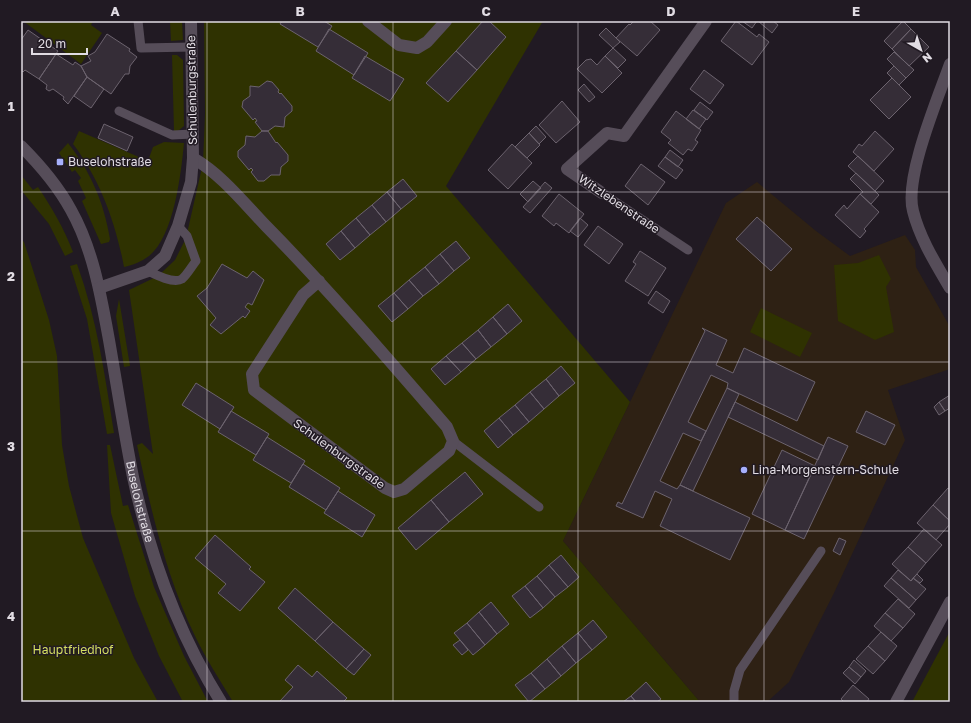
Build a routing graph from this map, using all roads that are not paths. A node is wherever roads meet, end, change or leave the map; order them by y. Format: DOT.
graph roads {
  1 [pos="138,21"];
  2 [pos="191,21"];
  3 [pos="368,21"];
  4 [pos="446,21"];
  5 [pos="706,21"];
  6 [pos="192,47"];
  7 [pos="950,64"];
  8 [pos="119,111"];
  9 [pos="193,134"];
  10 [pos="21,146"];
  11 [pos="193,158"];
  12 [pos="602,193"];
  13 [pos="178,226"];
  14 [pos="688,250"];
  15 [pos="148,271"];
  16 [pos="319,281"];
  17 [pos="99,288"];
  18 [pos="950,288"];
  19 [pos="453,441"];
  20 [pos="539,507"];
  21 [pos="821,551"];
  22 [pos="950,602"];
  23 [pos="221,702"];
  24 [pos="734,702"];
  25 [pos="896,702"];
  1 -- 6 [label="lane"];
  2 -- 6 [label="street, Schulenburgstraße"];
  3 -- 4 [label="street"];
  5 -- 12 [label="street, Witzlebenstraße"];
  6 -- 9 [label="street, Schulenburgstraße"];
  7 -- 18 [label="street"];
  8 -- 9 [label="lane"];
  9 -- 11 [label="street, Schulenburgstraße"];
  10 -- 17 [label="street, Buselohstraße"];
  11 -- 13 [label="street, Schulenburgstraße"];
  11 -- 16 [label="street, Schulenburgstraße"];
  12 -- 14 [label="lane, Witzlebenstraße"];
  13 -- 15 [label="street, Schulenburgstraße"];
  13 -- 15 [label="lane"];
  15 -- 17 [label="street, Schulenburgstraße"];
  16 -- 19 [label="street, Schulenburgstraße"];
  16 -- 19 [label="street, Schulenburgstraße"];
  17 -- 23 [label="street, Buselohstraße"];
  19 -- 20 [label="lane"];
  21 -- 24 [label="lane"];
  22 -- 25 [label="street"];
}
